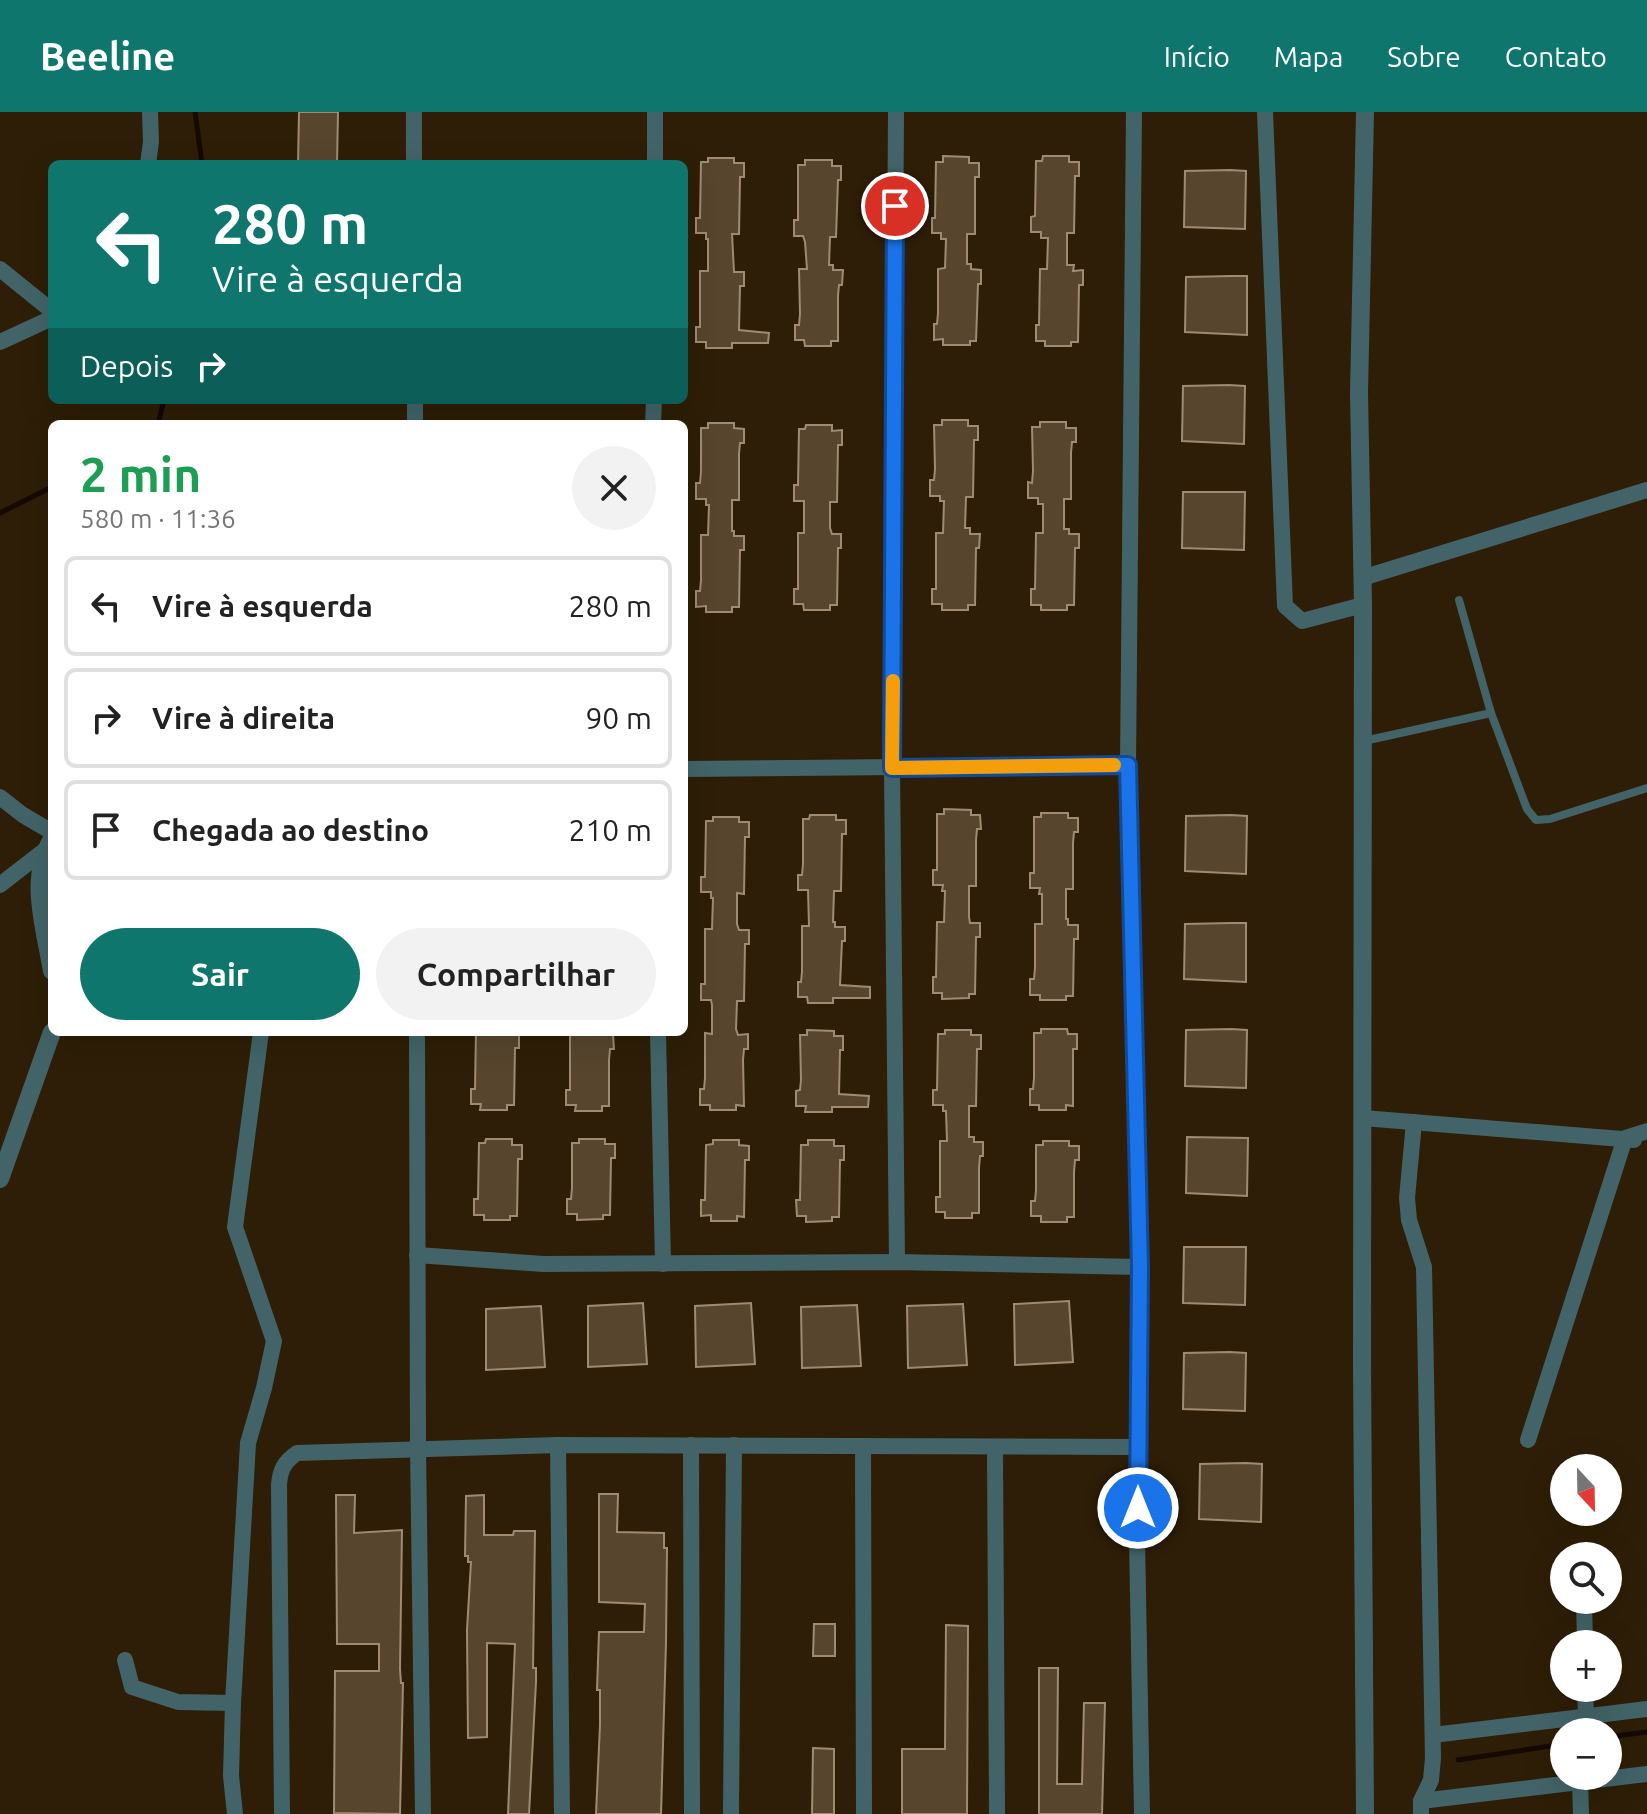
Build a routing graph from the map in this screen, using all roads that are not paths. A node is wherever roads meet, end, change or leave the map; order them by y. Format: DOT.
graph roads {
  1 [pos="150,112"];
  2 [pos="414,112"];
  3 [pos="655,112"];
  4 [pos="896,112"];
  5 [pos="1134,112"];
  6 [pos="1265,112"];
  7 [pos="1365,112"];
  8 [pos="149,160"];
  9 [pos="414,160"];
  10 [pos="655,160"];
  11 [pos="0,269"];
  12 [pos="48,308"];
  13 [pos="48,320"];
  14 [pos="0,342"];
  15 [pos="1647,490"];
  16 [pos="1362,578"];
  17 [pos="1459,600"];
  18 [pos="1363,605"];
  19 [pos="1491,713"];
  20 [pos="1363,741"];
  21 [pos="1128,765"];
  22 [pos="892,768"];
  23 [pos="688,769"];
  24 [pos="1647,788"];
  25 [pos="0,797"];
  26 [pos="48,838"];
  27 [pos="48,842"];
  28 [pos="48,846"];
  29 [pos="0,885"];
  30 [pos="48,946"];
  31 [pos="51,1036"];
  32 [pos="260,1036"];
  33 [pos="417,1036"];
  34 [pos="658,1036"];
  35 [pos="1363,1118"];
  36 [pos="1414,1122"];
  37 [pos="1647,1131"];
  38 [pos="1625,1138"];
  39 [pos="1647,1142"];
  40 [pos="0,1179"];
  41 [pos="417,1255"];
  42 [pos="897,1262"];
  43 [pos="663,1264"];
  44 [pos="1140,1267"];
  45 [pos="1528,1440"];
  46 [pos="558,1445"];
  47 [pos="691,1445"];
  48 [pos="734,1445"];
  49 [pos="863,1446"];
  50 [pos="418,1447"];
  51 [pos="995,1447"];
  52 [pos="1138,1447"];
  53 [pos="125,1660"];
  54 [pos="1586,1702"];
  55 [pos="233,1703"];
  56 [pos="1647,1709"];
  57 [pos="1586,1716"];
  58 [pos="1433,1735"];
  59 [pos="1647,1774"];
  60 [pos="1622,1777"];
  61 [pos="1550,1787"];
  62 [pos="1580,1790"];
  63 [pos="1421,1808"];
  64 [pos="235,1814"];
  65 [pos="282,1814"];
  66 [pos="423,1814"];
  67 [pos="562,1814"];
  68 [pos="692,1814"];
  69 [pos="731,1814"];
  70 [pos="864,1814"];
  71 [pos="997,1814"];
  72 [pos="1142,1814"];
  73 [pos="1365,1814"];
  74 [pos="1581,1814"];
  1 -- 8 [label="street"];
  2 -- 9 [label="street"];
  3 -- 10 [label="street"];
  4 -- 22 [label="street"];
  5 -- 21 [label="street"];
  6 -- 18 [label="street"];
  7 -- 16 [label="street"];
  11 -- 12 [label="street"];
  13 -- 14 [label="street"];
  15 -- 16 [label="street"];
  16 -- 18 [label="street"];
  17 -- 19 [label="lane"];
  18 -- 20 [label="street"];
  19 -- 20 [label="lane"];
  19 -- 24 [label="lane"];
  20 -- 35 [label="street"];
  21 -- 22 [label="street"];
  21 -- 44 [label="street"];
  22 -- 23 [label="street"];
  22 -- 42 [label="street"];
  25 -- 26 [label="street"];
  27 -- 29 [label="street"];
  28 -- 30 [label="street"];
  31 -- 40 [label="street"];
  32 -- 55 [label="street"];
  33 -- 41 [label="street"];
  34 -- 43 [label="street"];
  35 -- 36 [label="street"];
  35 -- 73 [label="street"];
  36 -- 38 [label="street"];
  36 -- 58 [label="street"];
  37 -- 38 [label="street"];
  38 -- 39 [label="street"];
  38 -- 45 [label="street"];
  41 -- 43 [label="street"];
  41 -- 50 [label="street"];
  42 -- 43 [label="street"];
  42 -- 44 [label="street"];
  44 -- 52 [label="street"];
  46 -- 47 [label="street"];
  46 -- 50 [label="street"];
  46 -- 67 [label="street"];
  47 -- 48 [label="street"];
  47 -- 68 [label="street"];
  48 -- 49 [label="street"];
  48 -- 69 [label="street"];
  49 -- 51 [label="street"];
  49 -- 70 [label="street"];
  50 -- 65 [label="street"];
  50 -- 66 [label="street"];
  51 -- 52 [label="street"];
  51 -- 71 [label="street"];
  52 -- 72 [label="street"];
  53 -- 55 [label="street"];
  54 -- 57 [label="street"];
  55 -- 64 [label="street"];
  56 -- 57 [label="street"];
  57 -- 58 [label="street"];
  58 -- 63 [label="street"];
  59 -- 60 [label="street"];
  61 -- 63 [label="street"];
  62 -- 74 [label="street"];
}
